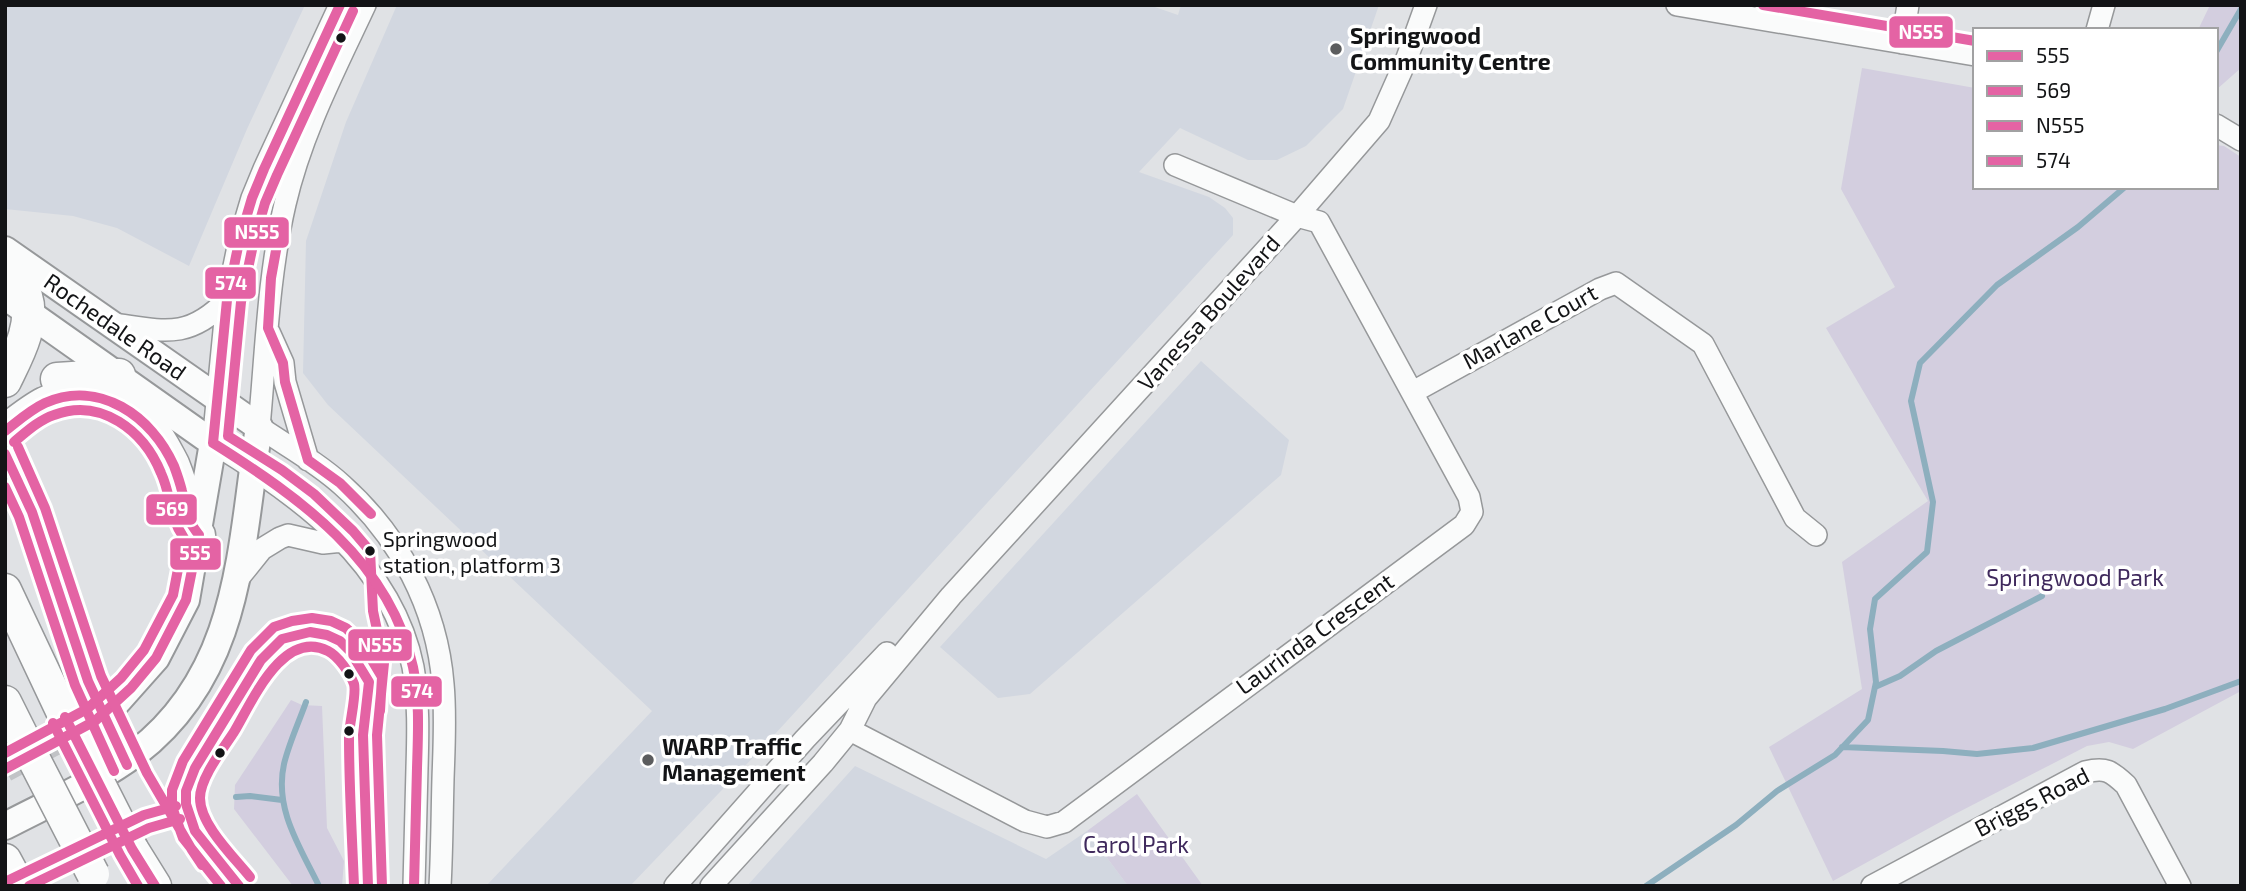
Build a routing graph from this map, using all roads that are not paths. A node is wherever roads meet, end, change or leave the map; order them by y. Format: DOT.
graph roads {
  1 [pos="340,5"];
  2 [pos="365,5"];
  3 [pos="1426,5"];
  4 [pos="1677,5"];
  5 [pos="1909,5"];
  6 [pos="2104,5"];
  7 [pos="2098,28"];
  8 [pos="1902,43"];
  9 [pos="1973,55"];
  10 [pos="2218,126"];
  11 [pos="2241,140"];
  12 [pos="1175,165"];
  13 [pos="1297,216"];
  14 [pos="5,250"];
  15 [pos="5,270"];
  16 [pos="227,300"];
  17 [pos="16,303"];
  18 [pos="110,323"];
  19 [pos="268,328"];
  20 [pos="119,375"];
  21 [pos="5,381"];
  22 [pos="1413,391"];
  23 [pos="5,400"];
  24 [pos="218,400"];
  25 [pos="259,427"];
  26 [pos="5,431"];
  27 [pos="213,443"];
  28 [pos="308,460"];
  29 [pos="253,467"];
  30 [pos="198,535"];
  31 [pos="1816,535"];
  32 [pos="343,541"];
  33 [pos="237,580"];
  34 [pos="5,590"];
  35 [pos="951,596"];
  36 [pos="5,702"];
  37 [pos="116,703"];
  38 [pos="850,730"];
  39 [pos="5,826"];
  40 [pos="5,860"];
  41 [pos="96,880"];
  42 [pos="19,886"];
  43 [pos="155,886"];
  44 [pos="414,886"];
  45 [pos="440,886"];
  46 [pos="674,886"];
  47 [pos="711,886"];
  48 [pos="1872,886"];
  49 [pos="2180,886"];
  1 -- 16 [label="street"];
  2 -- 19 [label="street"];
  3 -- 13 [label="street, Vanessa Boulevard"];
  4 -- 8 [label="street"];
  5 -- 8 [label="street"];
  6 -- 7 [label="street"];
  8 -- 9 [label="street"];
  10 -- 11 [label="street"];
  12 -- 13 [label="street, Laurinda Crescent"];
  13 -- 22 [label="street, Laurinda Crescent"];
  13 -- 35 [label="street, Vanessa Boulevard"];
  14 -- 18 [label="main road, Rochedale Road"];
  15 -- 17 [label="highway"];
  16 -- 18 [label="street"];
  16 -- 24 [label="street"];
  17 -- 20 [label="main road, Rochedale Road"];
  17 -- 21 [label="highway"];
  18 -- 24 [label="main road, Rochedale Road"];
  19 -- 25 [label="street"];
  19 -- 28 [label="street"];
  20 -- 23 [label="highway"];
  20 -- 27 [label="main road, Rochedale Road"];
  22 -- 31 [label="street, Marlane Court"];
  22 -- 38 [label="street, Laurinda Crescent"];
  24 -- 25 [label="main road, Rochedale Road"];
  24 -- 27 [label="street"];
  25 -- 28 [label="street"];
  25 -- 29 [label="main road"];
  26 -- 30 [label="highway"];
  27 -- 29 [label="street"];
  27 -- 30 [label="main road"];
  28 -- 45 [label="street"];
  29 -- 32 [label="street"];
  29 -- 33 [label="main road"];
  30 -- 37 [label="main road"];
  32 -- 33 [label="street"];
  32 -- 44 [label="street"];
  33 -- 39 [label="main road"];
  34 -- 43 [label="highway, bridge"];
  35 -- 38 [label="street, Vanessa Boulevard"];
  35 -- 46 [label="street, Vanessa Boulevard"];
  36 -- 41 [label="highway, bridge"];
  38 -- 47 [label="street, Vanessa Boulevard"];
  40 -- 42 [label="highway"];
  48 -- 49 [label="street, Briggs Road"];
}
